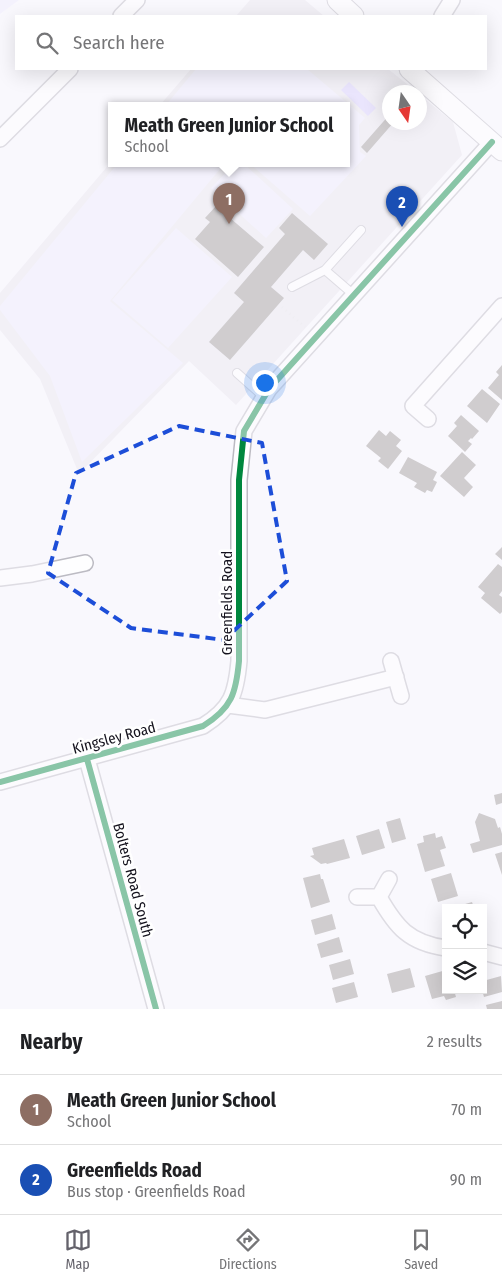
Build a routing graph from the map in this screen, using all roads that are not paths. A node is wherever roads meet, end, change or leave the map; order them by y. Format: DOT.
graph roads {
  1 [pos="137,0"];
  2 [pos="337,0"];
  3 [pos="452,0"];
  4 [pos="122,15"];
  5 [pos="353,15"];
  6 [pos="443,15"];
  7 [pos="69,70"];
  8 [pos="410,70"];
  9 [pos="0,139"];
  10 [pos="497,147"];
  11 [pos="361,230"];
  12 [pos="325,270"];
  13 [pos="292,287"];
  14 [pos="354,295"];
  15 [pos="502,306"];
  16 [pos="237,373"];
  17 [pos="264,397"];
  18 [pos="428,419"];
  19 [pos="85,563"];
  20 [pos="0,578"];
  21 [pos="391,661"];
  22 [pos="396,677"];
  23 [pos="401,696"];
  24 [pos="228,704"];
  25 [pos="87,759"];
  26 [pos="0,782"];
  27 [pos="389,879"];
  28 [pos="357,897"];
  29 [pos="379,897"];
  30 [pos="442,947"];
  31 [pos="487,953"];
  32 [pos="502,957"];
  33 [pos="156,1009"];
  1 -- 4 [label="street"];
  2 -- 5 [label="street"];
  3 -- 6 [label="street"];
  7 -- 9 [label="street"];
  8 -- 10 [label="street"];
  10 -- 14 [label="street, Greenfields Road"];
  11 -- 12 [label="lane"];
  12 -- 13 [label="lane"];
  12 -- 14 [label="lane"];
  14 -- 17 [label="street, Greenfields Road"];
  15 -- 18 [label="street"];
  16 -- 17 [label="lane"];
  17 -- 24 [label="street, Greenfields Road"];
  19 -- 20 [label="street"];
  21 -- 22 [label="street"];
  22 -- 23 [label="street"];
  22 -- 24 [label="street"];
  24 -- 25 [label="street, Kingsley Road"];
  25 -- 26 [label="street, Kingsley Road"];
  25 -- 33 [label="street, Bolters Road South"];
  27 -- 29 [label="street"];
  28 -- 29 [label="street"];
  29 -- 30 [label="street"];
  31 -- 32 [label="street"];
}
